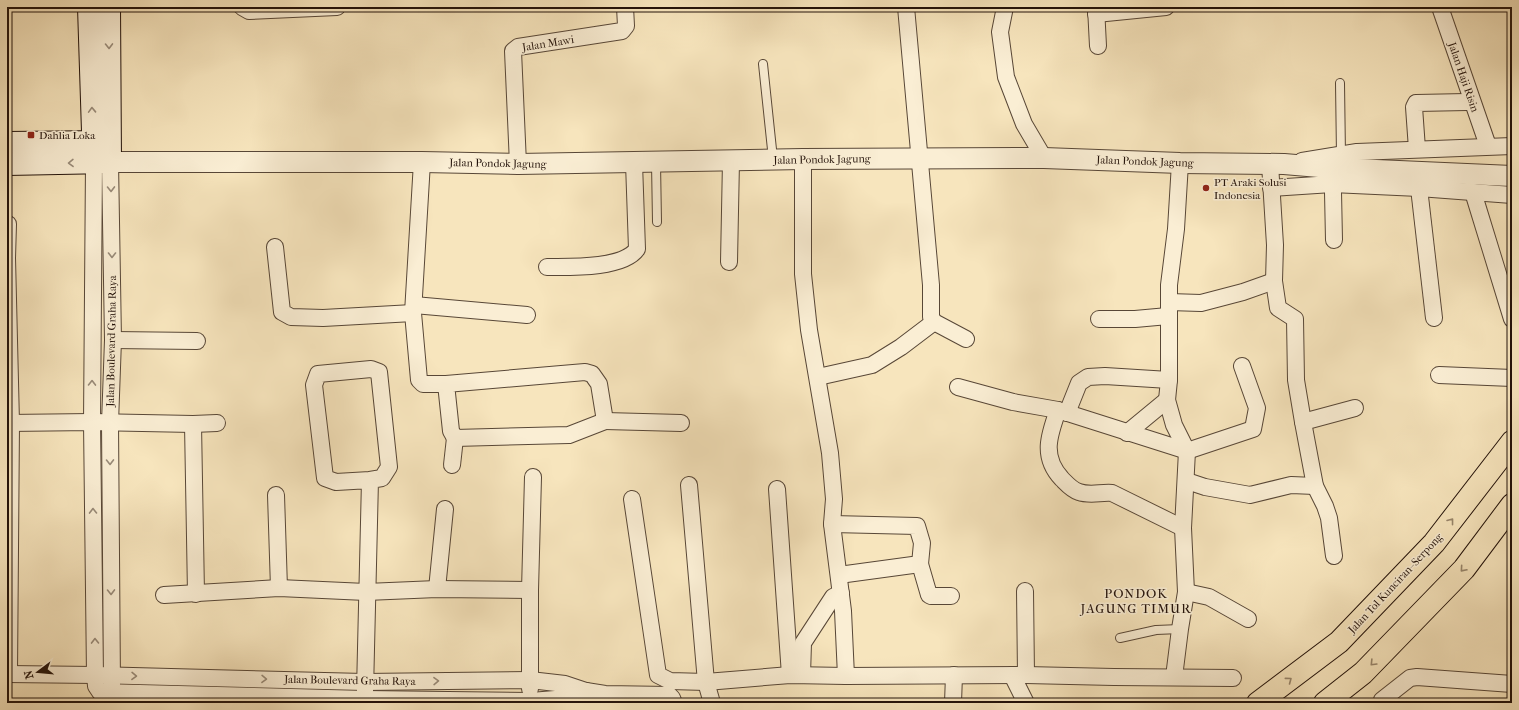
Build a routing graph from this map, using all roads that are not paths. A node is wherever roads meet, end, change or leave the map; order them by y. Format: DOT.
graph roads {
  1 [pos="89,7"];
  2 [pos="108,7"];
  3 [pos="242,7"];
  4 [pos="337,7"];
  5 [pos="624,7"];
  6 [pos="906,7"];
  7 [pos="1005,7"];
  8 [pos="1166,7"];
  9 [pos="1440,7"];
  10 [pos="1096,11"];
  11 [pos="1098,46"];
  12 [pos="763,64"];
  13 [pos="1340,83"];
  14 [pos="1468,102"];
  15 [pos="7,143"];
  16 [pos="1488,146"];
  17 [pos="1512,146"];
  18 [pos="1417,149"];
  19 [pos="108,154"];
  20 [pos="921,158"];
  21 [pos="1044,158"];
  22 [pos="803,159"];
  23 [pos="773,160"];
  24 [pos="731,161"];
  25 [pos="422,162"];
  26 [pos="634,163"];
  27 [pos="656,163"];
  28 [pos="1180,163"];
  29 [pos="7,164"];
  30 [pos="518,164"];
  31 [pos="1277,164"];
  32 [pos="1336,169"];
  33 [pos="1512,176"];
  34 [pos="1271,188"];
  35 [pos="1419,188"];
  36 [pos="1473,192"];
  37 [pos="1512,195"];
  38 [pos="657,222"];
  39 [pos="8,224"];
  40 [pos="1334,240"];
  41 [pos="275,247"];
  42 [pos="7,258"];
  43 [pos="729,262"];
  44 [pos="547,267"];
  45 [pos="1274,281"];
  46 [pos="414,309"];
  47 [pos="1169,309"];
  48 [pos="527,315"];
  49 [pos="1434,318"];
  50 [pos="1099,319"];
  51 [pos="1512,319"];
  52 [pos="934,322"];
  53 [pos="966,339"];
  54 [pos="112,340"];
  55 [pos="197,341"];
  56 [pos="1242,366"];
  57 [pos="1438,375"];
  58 [pos="818,377"];
  59 [pos="1512,378"];
  60 [pos="1169,380"];
  61 [pos="446,384"];
  62 [pos="958,387"];
  63 [pos="1167,400"];
  64 [pos="1355,408"];
  65 [pos="1062,412"];
  66 [pos="605,421"];
  67 [pos="92,422"];
  68 [pos="1303,422"];
  69 [pos="9,423"];
  70 [pos="110,423"];
  71 [pos="217,423"];
  72 [pos="681,423"];
  73 [pos="192,424"];
  74 [pos="1127,433"];
  75 [pos="454,438"];
  76 [pos="1512,442"];
  77 [pos="1187,451"];
  78 [pos="452,465"];
  79 [pos="534,477"];
  80 [pos="370,480"];
  81 [pos="1187,481"];
  82 [pos="689,485"];
  83 [pos="1315,486"];
  84 [pos="777,489"];
  85 [pos="276,496"];
  86 [pos="632,499"];
  87 [pos="1512,505"];
  88 [pos="445,509"];
  89 [pos="832,524"];
  90 [pos="1183,528"];
  91 [pos="1334,556"];
  92 [pos="920,564"];
  93 [pos="839,575"];
  94 [pos="279,588"];
  95 [pos="437,589"];
  96 [pos="530,590"];
  97 [pos="1025,590"];
  98 [pos="366,592"];
  99 [pos="1186,592"];
  100 [pos="841,593"];
  101 [pos="196,594"];
  102 [pos="164,595"];
  103 [pos="951,596"];
  104 [pos="1248,619"];
  105 [pos="1180,629"];
  106 [pos="1120,638"];
  107 [pos="8,674"];
  108 [pos="95,675"];
  109 [pos="112,675"];
  110 [pos="796,675"];
  111 [pos="954,675"];
  112 [pos="1019,675"];
  113 [pos="846,676"];
  114 [pos="1174,677"];
  115 [pos="1233,678"];
  116 [pos="530,680"];
  117 [pos="364,682"];
  118 [pos="706,682"];
  119 [pos="1512,684"];
  120 [pos="586,691"];
  121 [pos="112,693"];
  122 [pos="605,699"];
  123 [pos="365,701"];
  124 [pos="531,702"];
  125 [pos="674,703"];
  126 [pos="712,703"];
  127 [pos="953,703"];
  128 [pos="1026,703"];
  129 [pos="1258,703"];
  130 [pos="1325,703"];
  131 [pos="1382,703"];
  19 -- 1 [label="main road, Jalan Boulevard Graha Raya, one-way"];
  2 -- 19 [label="main road, Jalan Boulevard Graha Raya, one-way"];
  3 -- 4 [label="street"];
  5 -- 30 [label="street, Jalan Mawi"];
  6 -- 20 [label="street"];
  7 -- 21 [label="street"];
  8 -- 10 [label="street"];
  9 -- 16 [label="street, Jalan Haji Risin"];
  10 -- 11 [label="street"];
  12 -- 23 [label="lane"];
  13 -- 32 [label="lane"];
  14 -- 18 [label="street"];
  15 -- 19 [label="main road"];
  16 -- 17 [label="street"];
  16 -- 18 [label="street"];
  18 -- 32 [label="street"];
  19 -- 25 [label="street, Jalan Pondok Jagung"];
  19 -- 29 [label="main road, one-way"];
  19 -- 54 [label="street, Jalan Boulevard Graha Raya, one-way"];
  67 -- 19 [label="street, Jalan Boulevard Graha Raya, one-way"];
  20 -- 21 [label="street, Jalan Pondok Jagung"];
  20 -- 22 [label="street, Jalan Pondok Jagung"];
  20 -- 52 [label="street"];
  21 -- 28 [label="street, Jalan Pondok Jagung"];
  22 -- 23 [label="street, Jalan Pondok Jagung"];
  22 -- 58 [label="street"];
  23 -- 24 [label="street, Jalan Pondok Jagung"];
  24 -- 27 [label="street, Jalan Pondok Jagung"];
  24 -- 43 [label="street"];
  25 -- 30 [label="street, Jalan Pondok Jagung"];
  25 -- 46 [label="street"];
  26 -- 27 [label="street, Jalan Pondok Jagung"];
  26 -- 30 [label="street, Jalan Pondok Jagung"];
  26 -- 44 [label="street"];
  27 -- 38 [label="lane"];
  28 -- 31 [label="street, Jalan Pondok Jagung"];
  28 -- 47 [label="street"];
  31 -- 32 [label="street, Jalan Pondok Jagung"];
  31 -- 34 [label="street"];
  32 -- 33 [label="street, Jalan Pondok Jagung"];
  32 -- 34 [label="street"];
  32 -- 35 [label="street"];
  32 -- 40 [label="street"];
  34 -- 45 [label="street"];
  35 -- 36 [label="street"];
  35 -- 49 [label="street"];
  36 -- 37 [label="street"];
  36 -- 51 [label="street"];
  39 -- 42 [label="street"];
  41 -- 46 [label="street"];
  42 -- 69 [label="street"];
  45 -- 47 [label="street"];
  45 -- 68 [label="street"];
  46 -- 48 [label="street"];
  46 -- 61 [label="street"];
  47 -- 50 [label="street"];
  47 -- 60 [label="street"];
  52 -- 53 [label="street"];
  52 -- 58 [label="street"];
  54 -- 55 [label="street"];
  54 -- 70 [label="street, Jalan Boulevard Graha Raya"];
  56 -- 77 [label="street"];
  57 -- 59 [label="street"];
  58 -- 89 [label="street"];
  60 -- 63 [label="street"];
  60 -- 65 [label="street"];
  61 -- 66 [label="street"];
  61 -- 75 [label="street"];
  62 -- 65 [label="street"];
  63 -- 74 [label="street"];
  63 -- 77 [label="street"];
  64 -- 68 [label="street"];
  65 -- 74 [label="street"];
  65 -- 90 [label="street"];
  66 -- 72 [label="street"];
  66 -- 75 [label="street"];
  67 -- 69 [label="street"];
  67 -- 70 [label="street"];
  108 -- 67 [label="street, Jalan Boulevard Graha Raya, one-way"];
  68 -- 83 [label="street"];
  69 -- 107 [label="street"];
  70 -- 73 [label="street"];
  70 -- 109 [label="street, Jalan Boulevard Graha Raya, one-way"];
  71 -- 73 [label="street"];
  73 -- 101 [label="street"];
  74 -- 77 [label="street"];
  75 -- 78 [label="street"];
  129 -- 76 [label="highway, Jalan Tol Kunciran–Serpong, one-way"];
  77 -- 81 [label="street"];
  79 -- 96 [label="street"];
  80 -- 80 [label="street"];
  80 -- 98 [label="street"];
  81 -- 83 [label="street"];
  81 -- 90 [label="street"];
  82 -- 118 [label="street"];
  83 -- 91 [label="street"];
  84 -- 110 [label="street"];
  85 -- 94 [label="street"];
  86 -- 118 [label="street"];
  87 -- 130 [label="highway, one-way"];
  88 -- 95 [label="street"];
  89 -- 92 [label="street"];
  89 -- 93 [label="street"];
  90 -- 99 [label="street"];
  92 -- 93 [label="street"];
  92 -- 103 [label="street"];
  93 -- 100 [label="street"];
  94 -- 98 [label="street"];
  94 -- 101 [label="street"];
  95 -- 96 [label="street"];
  95 -- 98 [label="street"];
  96 -- 116 [label="street"];
  97 -- 112 [label="street"];
  98 -- 117 [label="street"];
  99 -- 104 [label="street"];
  99 -- 105 [label="street"];
  100 -- 110 [label="street"];
  100 -- 113 [label="street"];
  101 -- 102 [label="street"];
  105 -- 106 [label="lane"];
  105 -- 114 [label="street"];
  107 -- 108 [label="street"];
  108 -- 109 [label="street, Jalan Boulevard Graha Raya"];
  108 -- 121 [label="street, Jalan Boulevard Graha Raya"];
  109 -- 117 [label="street, Jalan Boulevard Graha Raya, one-way"];
  109 -- 121 [label="street, Jalan Boulevard Graha Raya"];
  110 -- 113 [label="street"];
  110 -- 118 [label="street"];
  111 -- 112 [label="street"];
  111 -- 113 [label="street"];
  111 -- 127 [label="street"];
  112 -- 114 [label="street"];
  112 -- 128 [label="street"];
  114 -- 115 [label="street"];
  117 -- 116 [label="street, Jalan Boulevard Graha Raya, one-way"];
  116 -- 120 [label="street, Jalan Boulevard Graha Raya"];
  116 -- 124 [label="street"];
  117 -- 123 [label="street"];
  118 -- 126 [label="street"];
  119 -- 131 [label="street"];
  120 -- 122 [label="street, Jalan Boulevard Graha Raya"];
  120 -- 124 [label="street, Jalan Boulevard Graha Raya"];
  121 -- 123 [label="street, Jalan Boulevard Graha Raya"];
  122 -- 125 [label="street, Jalan Boulevard Graha Raya"];
  123 -- 124 [label="street, Jalan Boulevard Graha Raya"];
}
